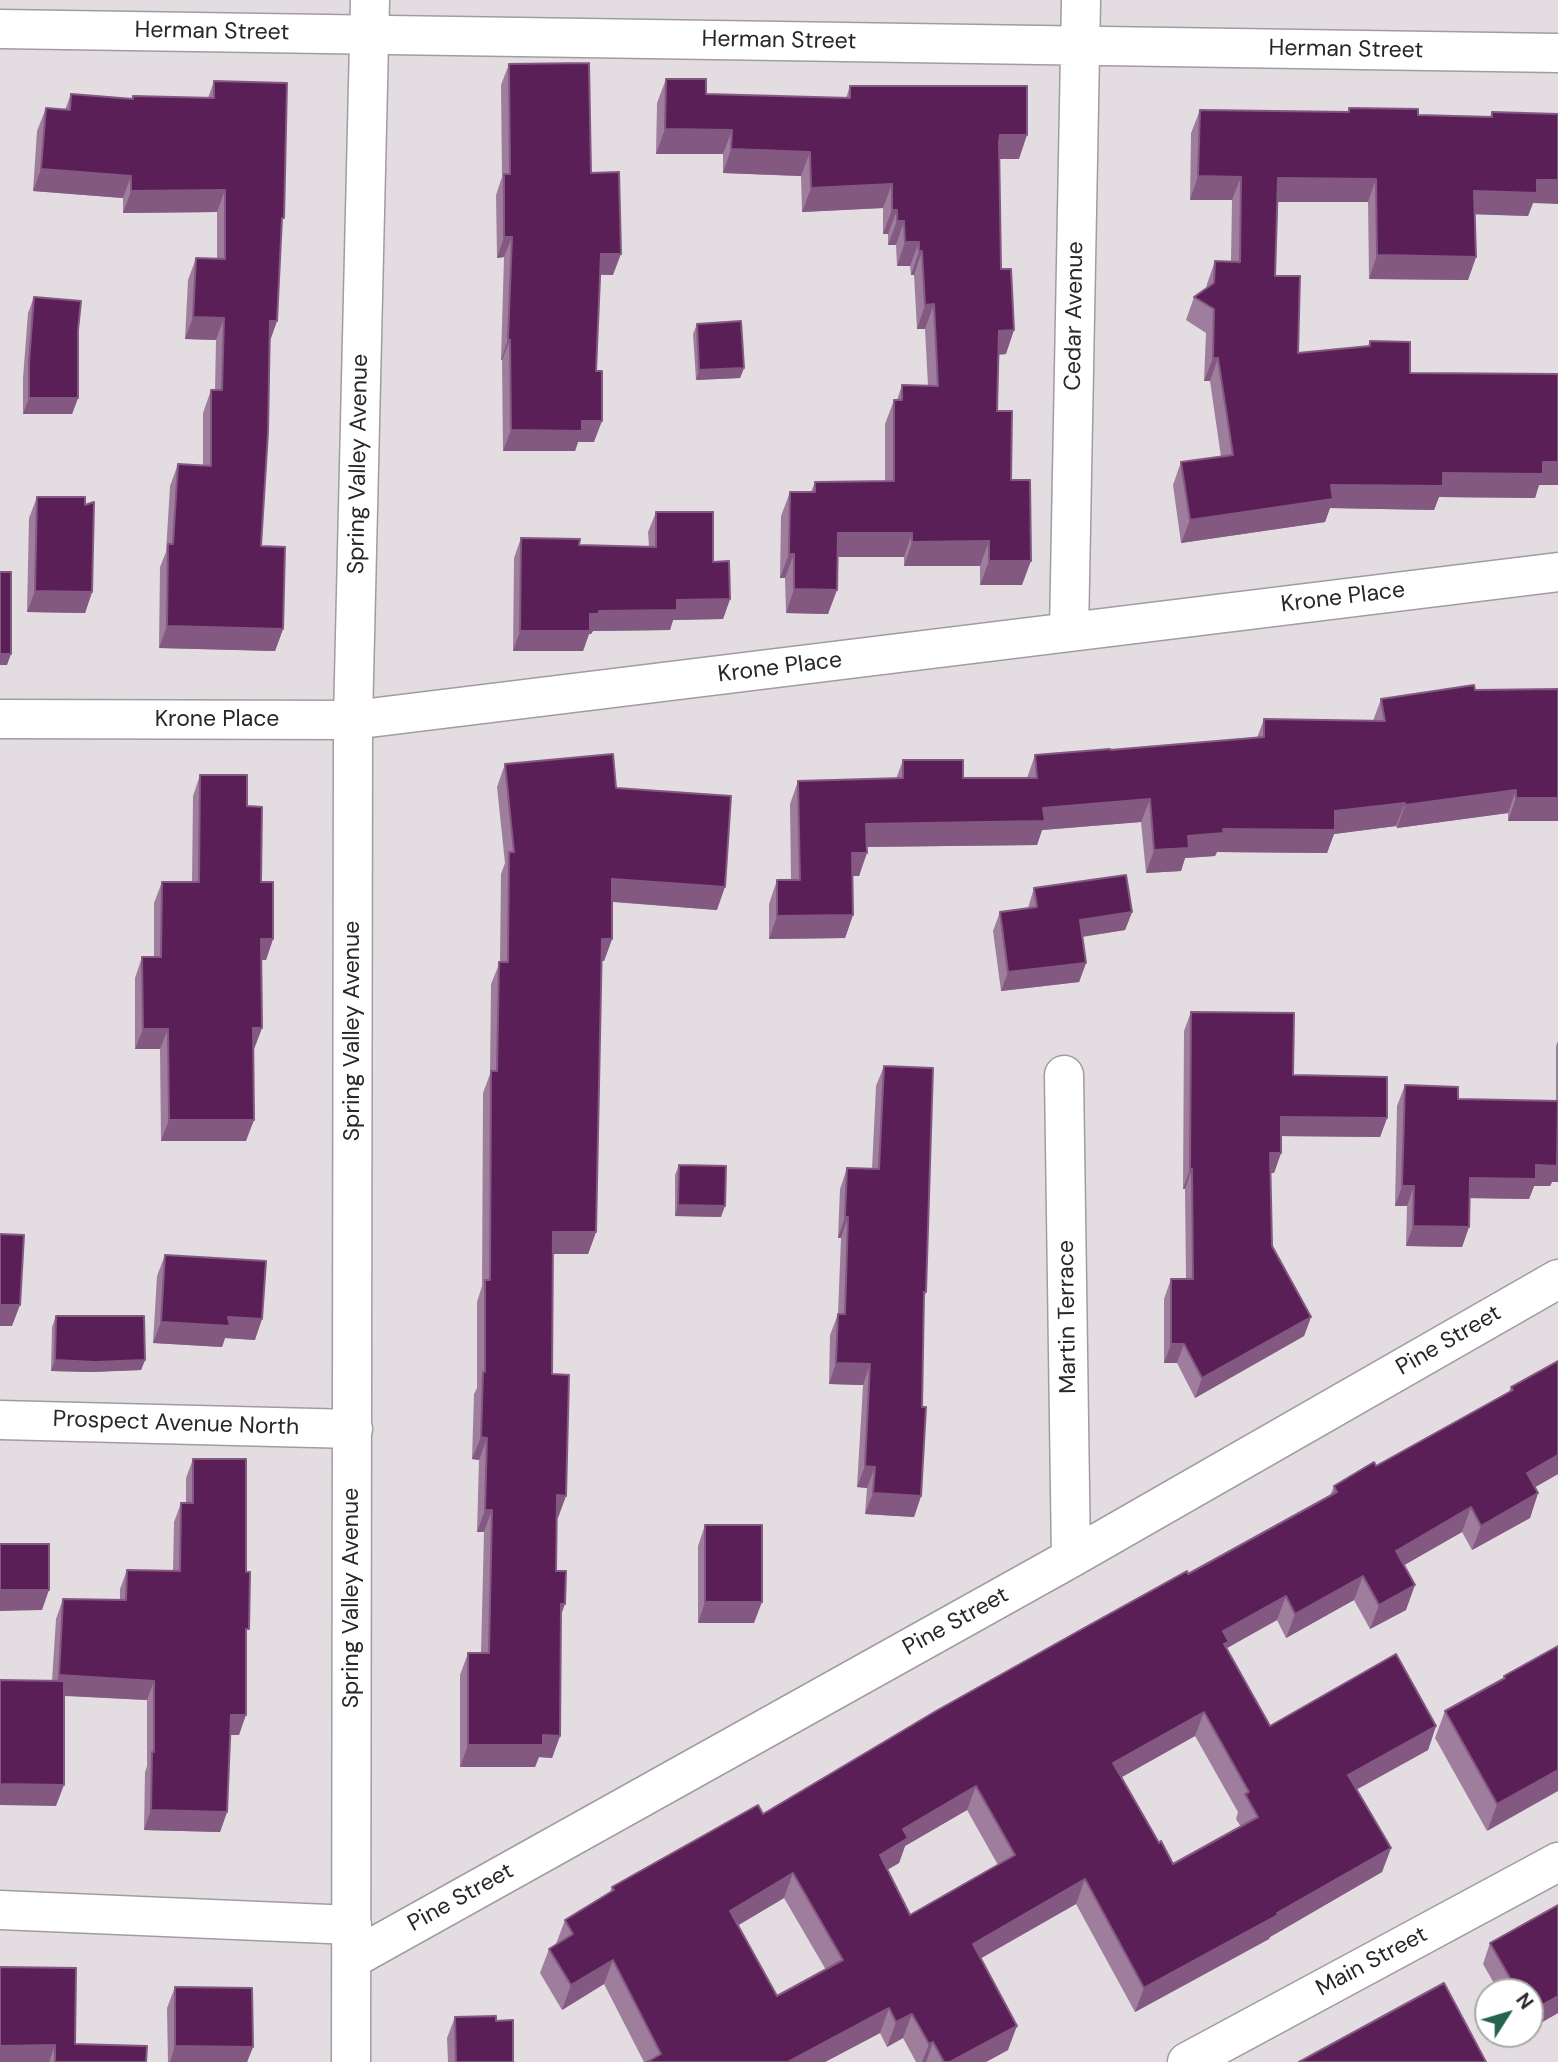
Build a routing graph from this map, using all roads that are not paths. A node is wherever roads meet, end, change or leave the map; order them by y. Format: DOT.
graph roads {
  1 [pos="1081,0"];
  2 [pos="369,17"];
  3 [pos="0,29"];
  4 [pos="1080,46"];
  5 [pos="1558,53"];
  6 [pos="1558,572"];
  7 [pos="1069,632"];
  8 [pos="0,719"];
  9 [pos="354,720"];
  10 [pos="1064,1076"];
  11 [pos="1558,1279"];
  12 [pos="0,1420"];
  13 [pos="352,1429"];
  14 [pos="1071,1558"];
  15 [pos="1558,1862"];
  16 [pos="0,1910"];
  17 [pos="352,1942"];
  18 [pos="351,2062"];
  19 [pos="1186,2062"];
  1 -- 4 [label="street, Cedar Avenue"];
  2 -- 3 [label="street, Herman Street"];
  2 -- 4 [label="street, Herman Street"];
  2 -- 9 [label="street, Spring Valley Avenue"];
  4 -- 5 [label="street, Herman Street"];
  4 -- 7 [label="street, Cedar Avenue"];
  6 -- 7 [label="street, Krone Place"];
  7 -- 9 [label="street, Krone Place"];
  8 -- 9 [label="street, Krone Place"];
  9 -- 13 [label="street, Spring Valley Avenue"];
  10 -- 14 [label="street, Martin Terrace"];
  11 -- 14 [label="street, Pine Street"];
  12 -- 13 [label="street, Prospect Avenue North"];
  13 -- 17 [label="street, Spring Valley Avenue"];
  14 -- 17 [label="street, Pine Street"];
  15 -- 19 [label="street, Main Street"];
  16 -- 17 [label="street"];
  17 -- 18 [label="street, Spring Valley Avenue"];
}
